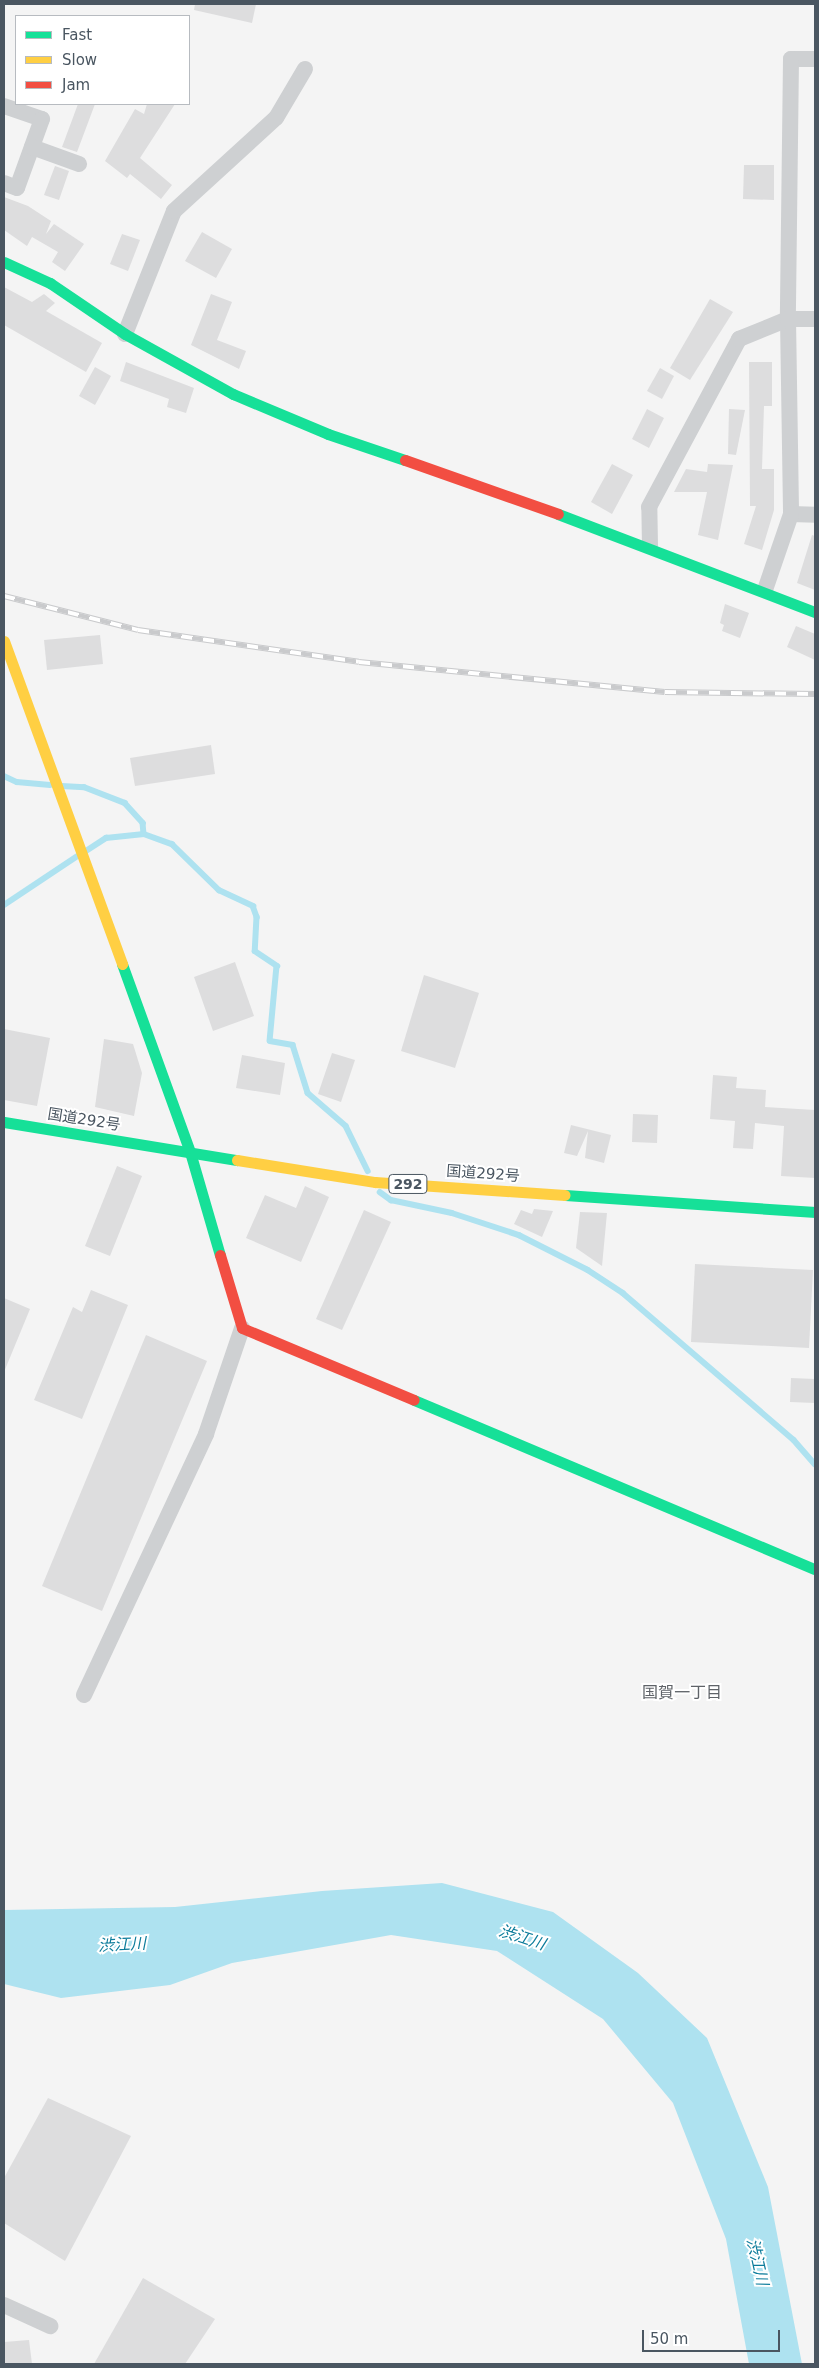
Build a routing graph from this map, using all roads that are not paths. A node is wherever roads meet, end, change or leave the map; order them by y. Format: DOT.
graph roads {
  1 [pos="815,59"];
  2 [pos="305,69"];
  3 [pos="4,106"];
  4 [pos="32,147"];
  5 [pos="79,164"];
  6 [pos="4,183"];
  7 [pos="4,262"];
  8 [pos="788,319"];
  9 [pos="815,319"];
  10 [pos="125,334"];
  11 [pos="791,514"];
  12 [pos="815,514"];
  13 [pos="650,546"];
  14 [pos="765,590"];
  15 [pos="815,612"];
  16 [pos="4,641"];
  17 [pos="4,1122"];
  18 [pos="190,1152"];
  19 [pos="815,1212"];
  20 [pos="242,1328"];
  21 [pos="815,1569"];
  22 [pos="84,1695"];
  23 [pos="4,2305"];
  24 [pos="50,2326"];
  1 -- 8 [label="street"];
  2 -- 10 [label="street"];
  3 -- 4 [label="street"];
  4 -- 5 [label="street"];
  4 -- 6 [label="street"];
  7 -- 10 [label="main road"];
  8 -- 9 [label="street"];
  8 -- 11 [label="street"];
  8 -- 13 [label="street"];
  10 -- 13 [label="main road"];
  11 -- 12 [label="street"];
  11 -- 14 [label="street"];
  13 -- 14 [label="main road"];
  14 -- 15 [label="main road"];
  16 -- 18 [label="main road"];
  17 -- 18 [label="main road, 国道292号 / 292"];
  18 -- 19 [label="main road, 国道292号 / 292"];
  18 -- 20 [label="main road"];
  20 -- 21 [label="main road"];
  20 -- 22 [label="street"];
  23 -- 24 [label="street"];
}
